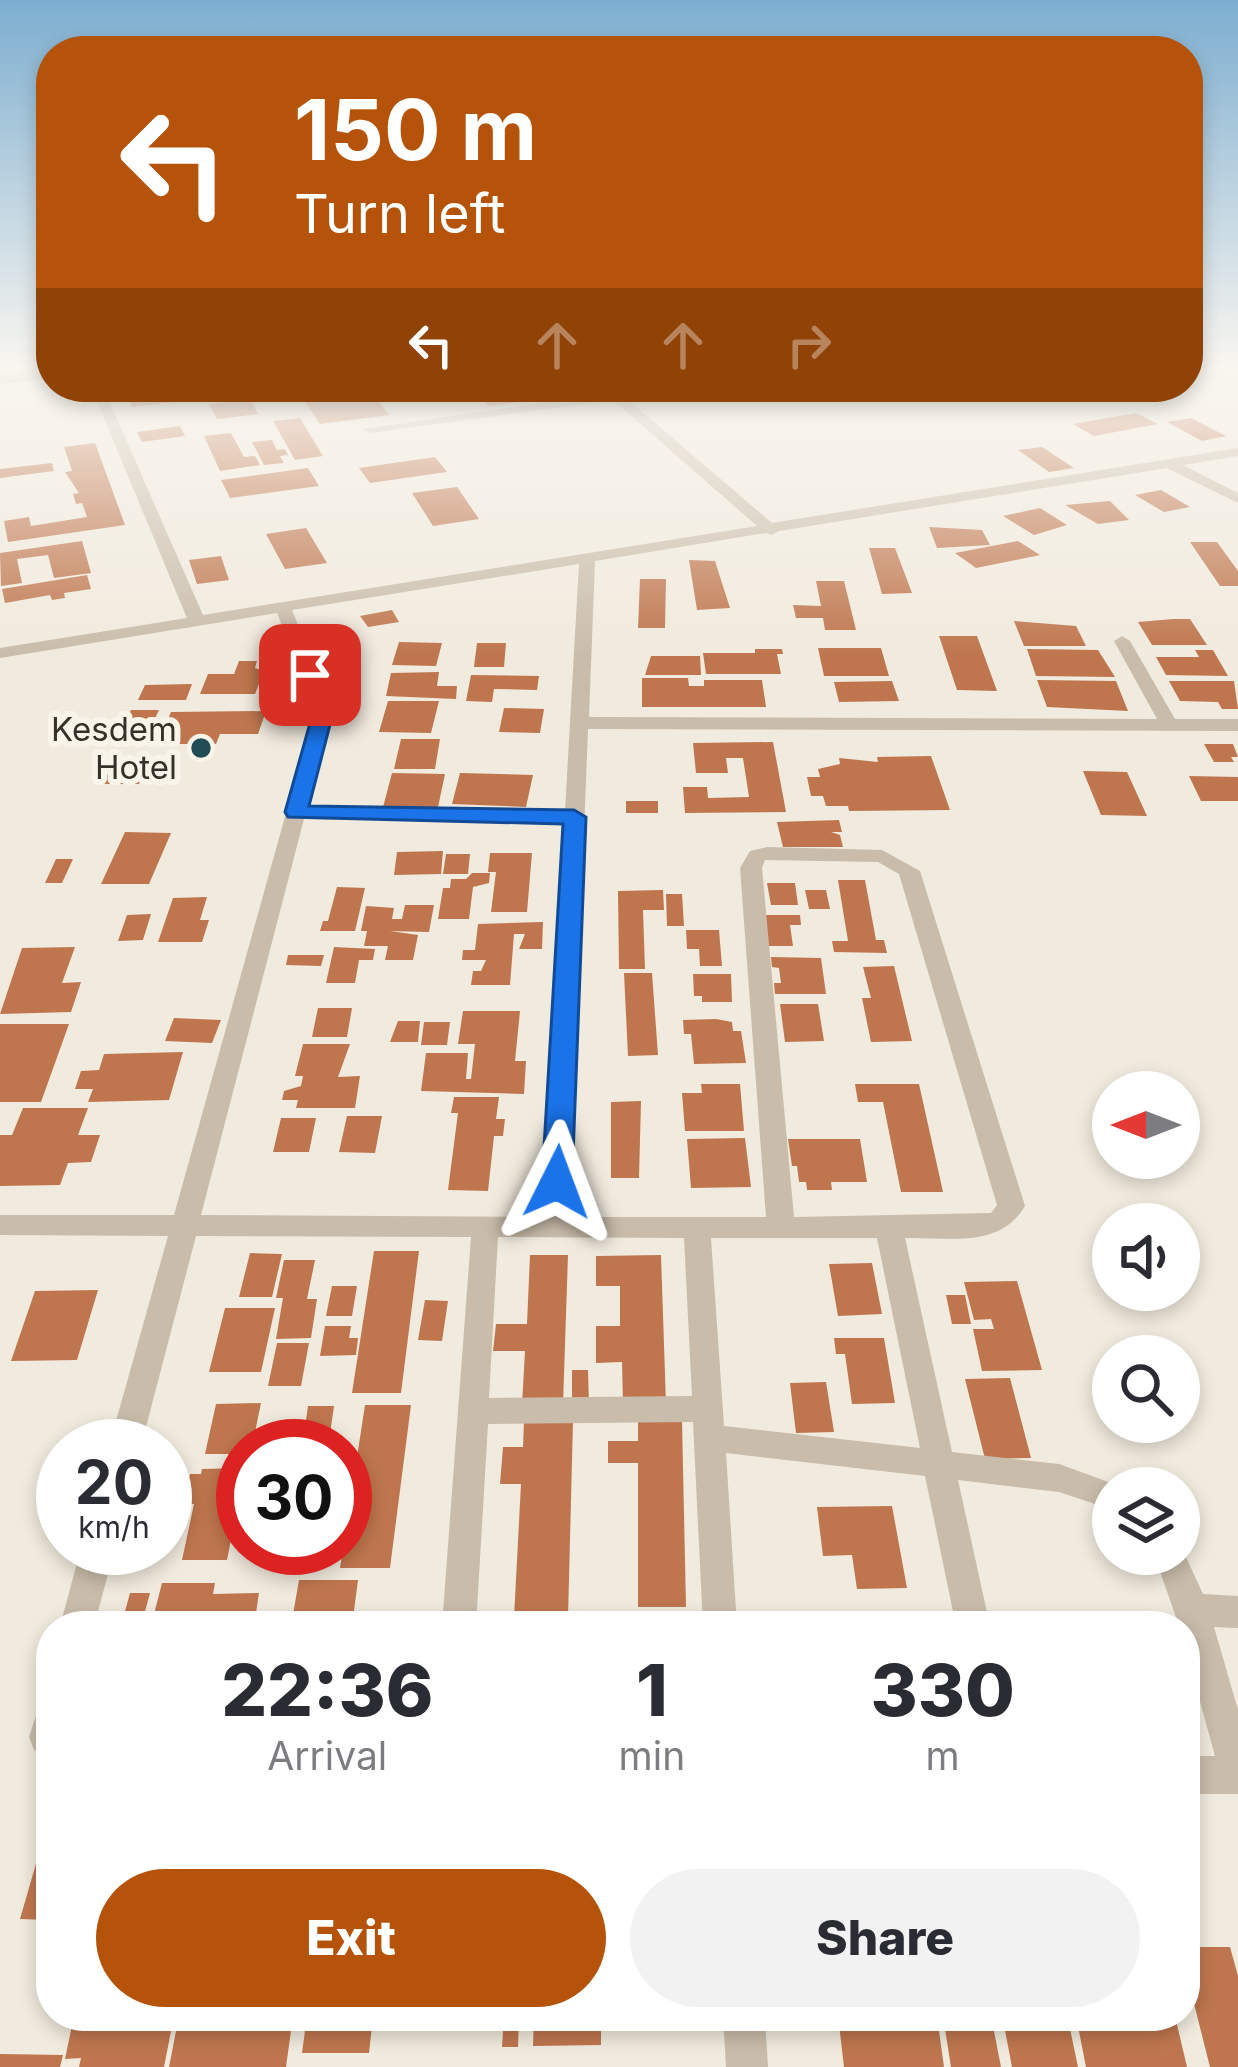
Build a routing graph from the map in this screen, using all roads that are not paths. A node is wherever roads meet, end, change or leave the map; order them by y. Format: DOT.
graph roads {
  1 [pos="129,462"];
  2 [pos="692,462"];
  3 [pos="1179,462"];
  4 [pos="1170,464"];
  5 [pos="1238,499"];
  6 [pos="772,531"];
  7 [pos="586,560"];
  8 [pos="283,608"];
  9 [pos="197,621"];
  10 [pos="1122,641"];
  11 [pos="0,653"];
  12 [pos="579,723"];
  13 [pos="1169,725"];
  14 [pos="1238,725"];
  15 [pos="296,812"];
  16 [pos="574,817"];
  17 [pos="0,1225"];
  18 [pos="184,1226"];
  19 [pos="484,1227"];
  20 [pos="555,1227"];
  21 [pos="697,1227"];
  22 [pos="781,1228"];
  23 [pos="889,1228"];
  24 [pos="473,1411"];
  25 [pos="132,1419"];
  26 [pos="709,1424"];
  27 [pos="939,1464"];
  28 [pos="1092,1489"];
  29 [pos="91,1575"];
  30 [pos="1179,1575"];
  31 [pos="1192,1610"];
  32 [pos="81,1611"];
  33 [pos="460,1611"];
  34 [pos="719,1611"];
  35 [pos="971,1611"];
  36 [pos="1238,1612"];
  37 [pos="1200,1639"];
  38 [pos="1238,1774"];
  39 [pos="1200,1775"];
  40 [pos="745,2031"];
  41 [pos="747,2067"];
  1 -- 9 [label="street"];
  2 -- 6 [label="street"];
  3 -- 4 [label="street"];
  4 -- 5 [label="street"];
  4 -- 6 [label="street"];
  6 -- 7 [label="street"];
  7 -- 8 [label="street"];
  7 -- 12 [label="street"];
  8 -- 9 [label="street"];
  8 -- 15 [label="street"];
  9 -- 11 [label="street"];
  10 -- 13 [label="street"];
  12 -- 13 [label="street"];
  12 -- 16 [label="street"];
  13 -- 14 [label="street"];
  15 -- 16 [label="street"];
  15 -- 18 [label="street"];
  16 -- 20 [label="street"];
  17 -- 18 [label="street"];
  18 -- 19 [label="street"];
  18 -- 25 [label="street"];
  19 -- 20 [label="street"];
  19 -- 24 [label="street"];
  20 -- 21 [label="street"];
  21 -- 22 [label="street"];
  21 -- 26 [label="street"];
  22 -- 23 [label="street"];
  22 -- 23 [label="street"];
  23 -- 27 [label="street"];
  24 -- 26 [label="street"];
  24 -- 33 [label="street"];
  26 -- 27 [label="street"];
  26 -- 34 [label="street"];
  27 -- 28 [label="street"];
  27 -- 35 [label="street"];
  29 -- 32 [label="street"];
  30 -- 31 [label="street"];
  31 -- 36 [label="street"];
  37 -- 38 [label="street"];
  38 -- 39 [label="street"];
  40 -- 41 [label="street"];
}
